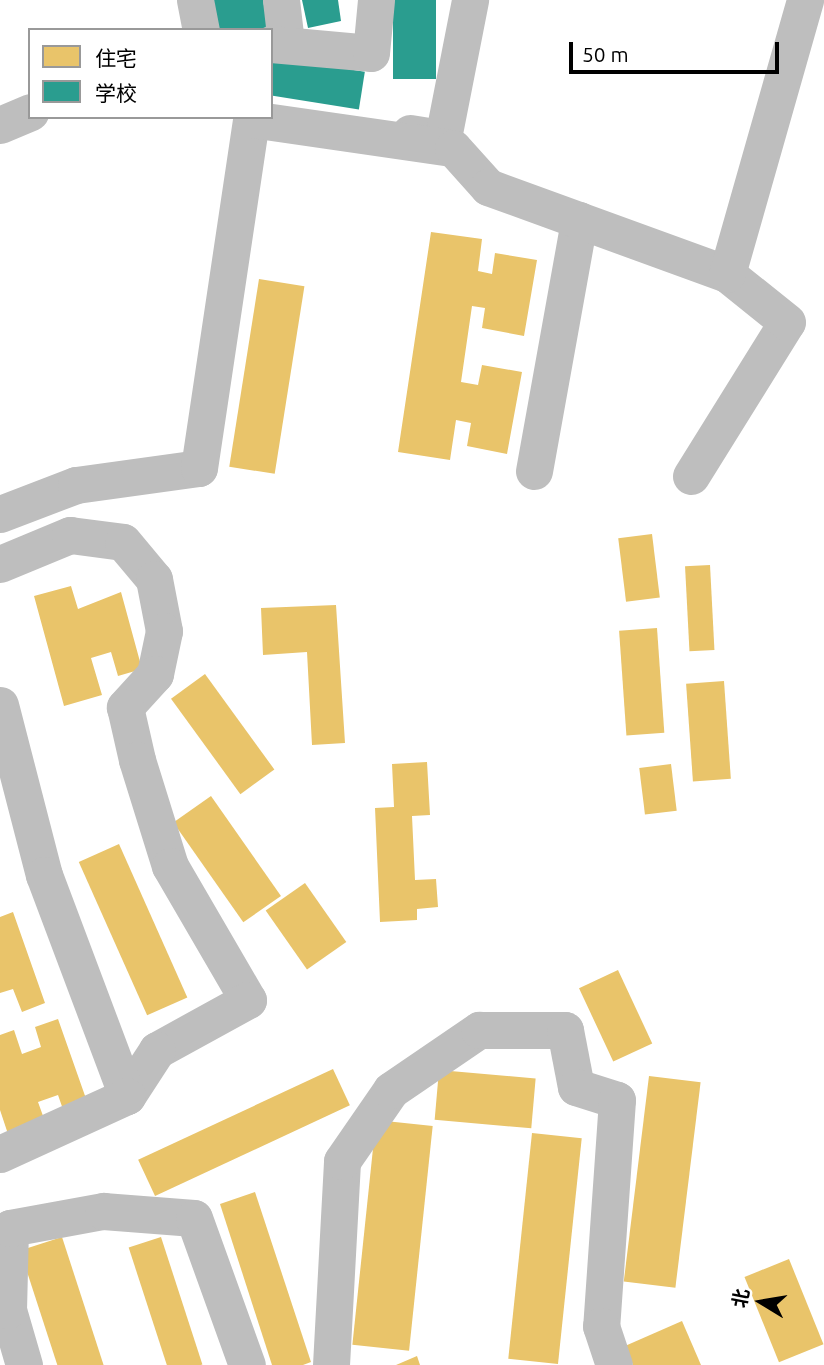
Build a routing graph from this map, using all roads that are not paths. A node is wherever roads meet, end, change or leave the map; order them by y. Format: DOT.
graph roads {
  1 [pos="194,0"];
  2 [pos="281,0"];
  3 [pos="376,0"];
  4 [pos="470,0"];
  5 [pos="494,0"];
  6 [pos="804,0"];
  7 [pos="201,28"];
  8 [pos="279,43"];
  9 [pos="810,45"];
  10 [pos="273,112"];
  11 [pos="28,113"];
  12 [pos="0,125"];
  13 [pos="453,148"];
  14 [pos="579,220"];
  15 [pos="727,274"];
  16 [pos="534,471"];
  17 [pos="691,476"];
  18 [pos="0,514"];
  19 [pos="0,564"];
  20 [pos="0,705"];
  21 [pos="127,1096"];
  22 [pos="0,1154"];
  23 [pos="24,1365"];
  24 [pos="247,1365"];
  25 [pos="331,1365"];
  26 [pos="614,1365"];
  1 -- 7 [label="street"];
  2 -- 8 [label="street"];
  3 -- 8 [label="street"];
  4 -- 10 [label="street"];
  5 -- 13 [label="street"];
  6 -- 9 [label="street"];
  9 -- 15 [label="street"];
  11 -- 12 [label="street"];
  13 -- 14 [label="street"];
  13 -- 18 [label="street"];
  14 -- 15 [label="street"];
  14 -- 16 [label="street"];
  15 -- 17 [label="street"];
  19 -- 21 [label="street"];
  20 -- 21 [label="street"];
  21 -- 22 [label="street"];
  23 -- 24 [label="street"];
  25 -- 26 [label="street"];
}
